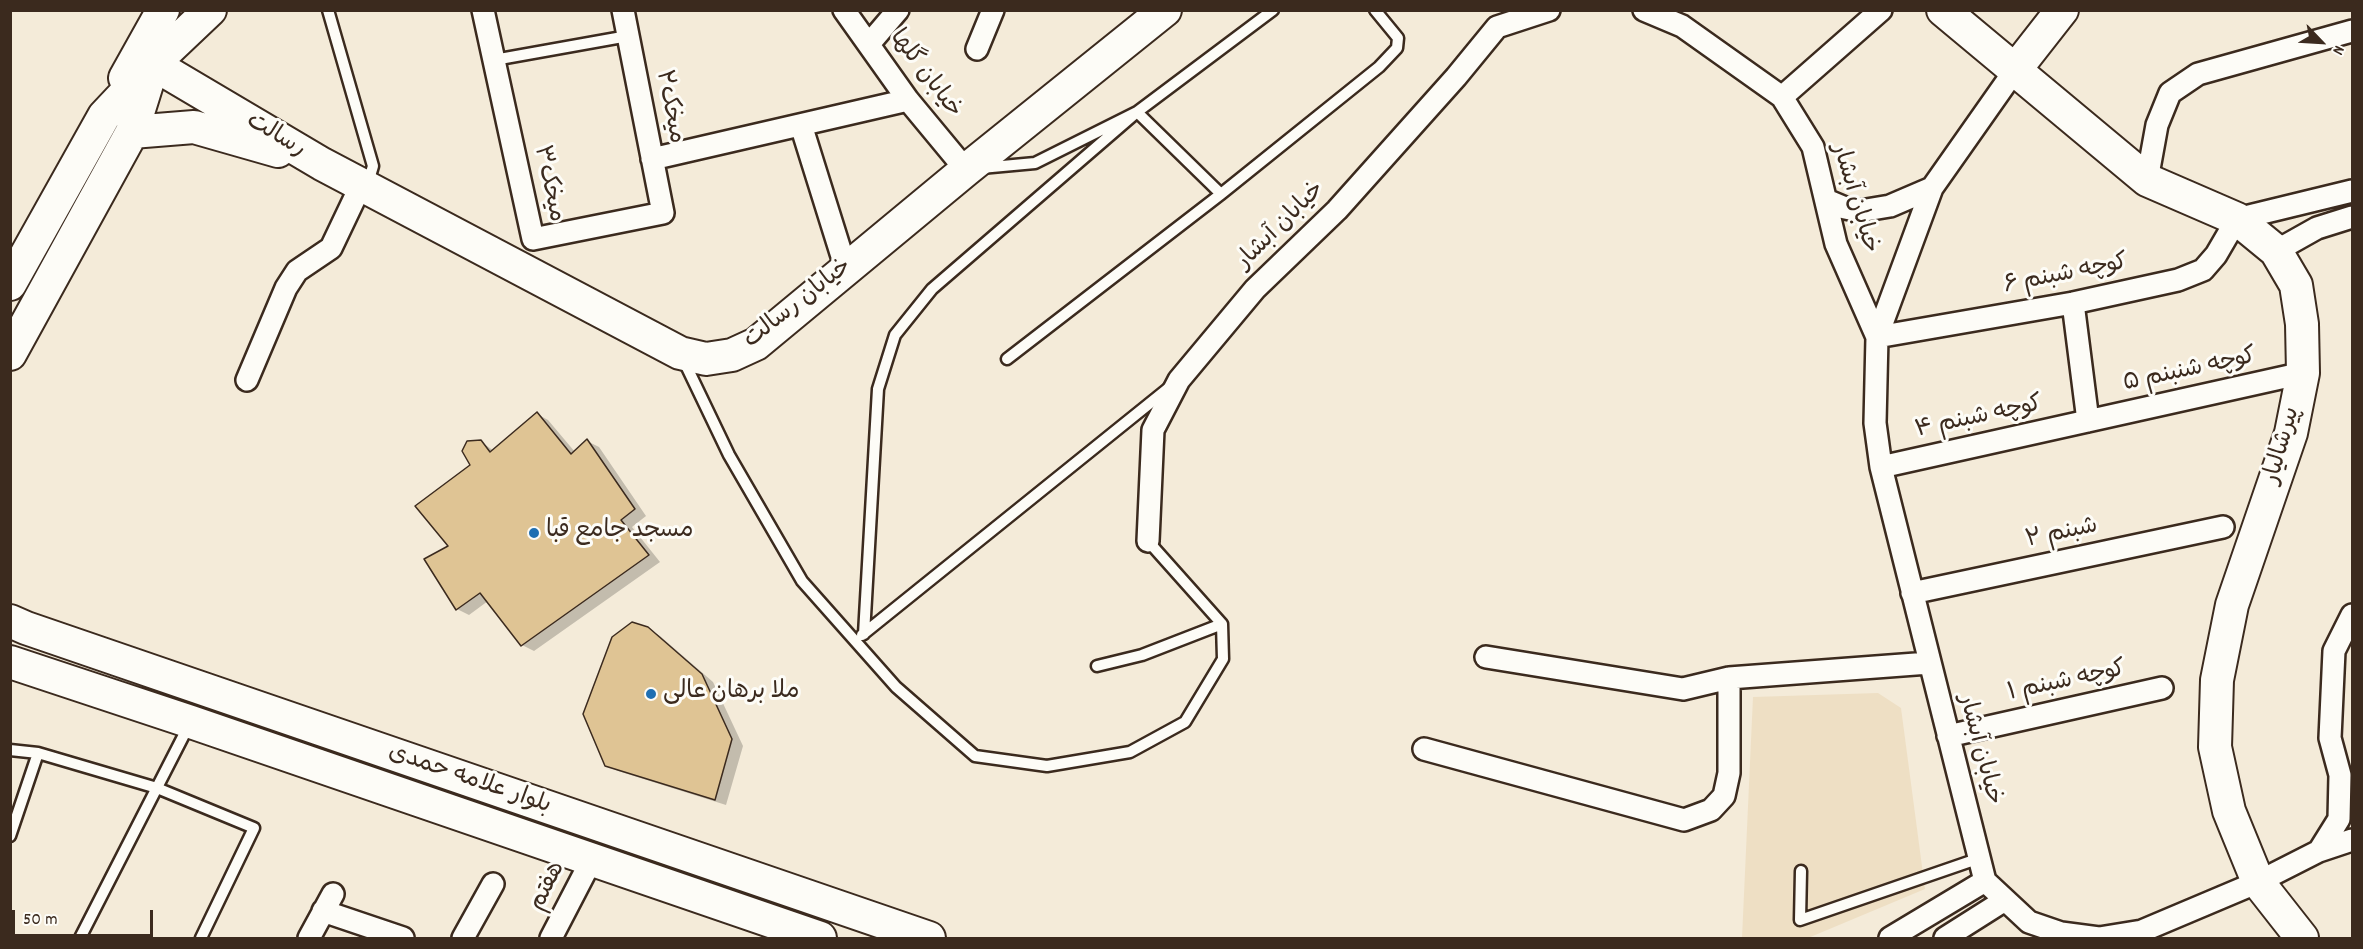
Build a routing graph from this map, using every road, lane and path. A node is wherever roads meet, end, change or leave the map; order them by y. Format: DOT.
graph roads {
  1 [pos="163,10"];
  2 [pos="210,10"];
  3 [pos="328,10"];
  4 [pos="483,10"];
  5 [pos="623,10"];
  6 [pos="843,10"];
  7 [pos="897,10"];
  8 [pos="993,10"];
  9 [pos="1165,10"];
  10 [pos="1274,10"];
  11 [pos="1375,10"];
  12 [pos="1549,10"];
  13 [pos="1644,10"];
  14 [pos="1881,10"];
  15 [pos="1943,10"];
  16 [pos="2062,10"];
  17 [pos="2352,31"];
  18 [pos="628,36"];
  19 [pos="869,44"];
  20 [pos="977,49"];
  21 [pos="494,60"];
  22 [pos="153,64"];
  23 [pos="2015,70"];
  24 [pos="1782,97"];
  25 [pos="908,100"];
  26 [pos="1137,112"];
  27 [pos="104,116"];
  28 [pos="801,125"];
  29 [pos="132,132"];
  30 [pos="652,159"];
  31 [pos="322,165"];
  32 [pos="966,170"];
  33 [pos="2147,180"];
  34 [pos="361,185"];
  35 [pos="1932,188"];
  36 [pos="2352,191"];
  37 [pos="1221,194"];
  38 [pos="1826,200"];
  39 [pos="663,213"];
  40 [pos="2352,217"];
  41 [pos="2237,219"];
  42 [pos="2276,251"];
  43 [pos="846,269"];
  44 [pos="10,284"];
  45 [pos="2073,303"];
  46 [pos="1877,337"];
  47 [pos="680,353"];
  48 [pos="10,354"];
  49 [pos="1007,359"];
  50 [pos="2303,373"];
  51 [pos="246,380"];
  52 [pos="1179,380"];
  53 [pos="2088,421"];
  54 [pos="1881,467"];
  55 [pos="2223,527"];
  56 [pos="1148,540"];
  57 [pos="1912,593"];
  58 [pos="2352,615"];
  59 [pos="1222,624"];
  60 [pos="864,634"];
  61 [pos="854,641"];
  62 [pos="14,645"];
  63 [pos="1486,657"];
  64 [pos="1929,663"];
  65 [pos="1097,666"];
  66 [pos="1729,678"];
  67 [pos="2162,688"];
  68 [pos="191,722"];
  69 [pos="1948,735"];
  70 [pos="1424,749"];
  71 [pos="10,750"];
  72 [pos="38,753"];
  73 [pos="157,788"];
  74 [pos="10,836"];
  75 [pos="2352,840"];
  76 [pos="2319,851"];
  77 [pos="1980,858"];
  78 [pos="592,859"];
  79 [pos="1801,871"];
  80 [pos="1985,881"];
  81 [pos="2258,882"];
  82 [pos="494,884"];
  83 [pos="2005,900"];
  84 [pos="80,939"];
  85 [pos="201,939"];
  86 [pos="309,939"];
  87 [pos="403,939"];
  88 [pos="463,939"];
  89 [pos="551,939"];
  90 [pos="820,939"];
  91 [pos="929,939"];
  92 [pos="1890,939"];
  93 [pos="1945,939"];
  94 [pos="2302,939"];
  1 -- 27 [label="street"];
  2 -- 22 [label="street"];
  3 -- 34 [label="lane"];
  4 -- 21 [label="street, میخک۳"];
  5 -- 18 [label="street, میخک۲"];
  6 -- 19 [label="street, خیابان گلها"];
  7 -- 19 [label="street"];
  8 -- 20 [label="street"];
  9 -- 32 [label="street, خیابان رسالت"];
  10 -- 26 [label="lane"];
  11 -- 37 [label="lane"];
  12 -- 52 [label="street, خیابان آبشار"];
  13 -- 24 [label="street, خیابان آبشار"];
  14 -- 24 [label="street"];
  15 -- 23 [label="street, پیرشالیار"];
  16 -- 23 [label="street"];
  17 -- 33 [label="street"];
  18 -- 21 [label="lane"];
  18 -- 30 [label="street, میخک۲"];
  19 -- 25 [label="street, خیابان گلها"];
  21 -- 39 [label="street, میخک۳"];
  22 -- 27 [label="street"];
  22 -- 29 [label="street"];
  22 -- 31 [label="street, رسالت"];
  23 -- 33 [label="street, پیرشالیار"];
  23 -- 35 [label="street, خیابان آبشار"];
  24 -- 38 [label="street, خیابان آبشار"];
  25 -- 28 [label="street"];
  25 -- 32 [label="street, خیابان گلها"];
  26 -- 32 [label="lane"];
  26 -- 37 [label="lane"];
  26 -- 60 [label="lane"];
  27 -- 44 [label="street"];
  28 -- 30 [label="street"];
  28 -- 43 [label="street"];
  29 -- 31 [label="street, رسالت"];
  29 -- 48 [label="street"];
  30 -- 39 [label="street, میخک۲"];
  31 -- 34 [label="street, خیابان رسالت"];
  32 -- 43 [label="street, خیابان رسالت"];
  33 -- 41 [label="street, پیرشالیار"];
  34 -- 47 [label="street, خیابان رسالت"];
  34 -- 51 [label="street"];
  35 -- 38 [label="street"];
  35 -- 46 [label="street, خیابان آبشار"];
  36 -- 41 [label="street"];
  37 -- 49 [label="lane"];
  38 -- 46 [label="street, خیابان آبشار"];
  40 -- 42 [label="street"];
  41 -- 42 [label="street, پیرشالیار"];
  41 -- 45 [label="street, کوچه شبنم ۶"];
  42 -- 50 [label="street, پیرشالیار"];
  43 -- 47 [label="street, خیابان رسالت"];
  45 -- 46 [label="street, کوچه شبنم ۶"];
  45 -- 53 [label="street"];
  46 -- 54 [label="street, خیابان آبشار"];
  47 -- 61 [label="lane"];
  50 -- 53 [label="street, کوچه شنبنم ۵"];
  50 -- 81 [label="street, پیرشالیار"];
  52 -- 56 [label="street, خیابان آبشار"];
  52 -- 60 [label="lane"];
  53 -- 54 [label="street, کوچه شبنم ۴"];
  54 -- 57 [label="street, خیابان آبشار"];
  55 -- 57 [label="street, شبنم ۲"];
  56 -- 59 [label="lane"];
  57 -- 64 [label="street, خیابان آبشار"];
  58 -- 76 [label="street"];
  59 -- 61 [label="lane"];
  59 -- 65 [label="lane"];
  60 -- 61 [label="lane"];
  62 -- 68 [label="street, بلوار علامه حمدی"];
  62 -- 91 [label="street, بلوار علامه حمدی"];
  63 -- 66 [label="street"];
  64 -- 66 [label="street"];
  64 -- 69 [label="street, خیابان آبشار"];
  66 -- 70 [label="street"];
  67 -- 69 [label="street, کوچه شبنم ۱"];
  68 -- 73 [label="lane"];
  68 -- 78 [label="street, بلوار علامه حمدی"];
  69 -- 77 [label="street, خیابان آبشار"];
  71 -- 72 [label="lane"];
  72 -- 73 [label="lane"];
  72 -- 74 [label="lane"];
  73 -- 84 [label="lane"];
  73 -- 85 [label="lane"];
  75 -- 76 [label="street"];
  76 -- 81 [label="street"];
  77 -- 79 [label="lane"];
  77 -- 80 [label="street, خیابان آبشار"];
  78 -- 89 [label="street, هفتم"];
  78 -- 90 [label="street, بلوار علامه حمدی"];
  80 -- 83 [label="street"];
  80 -- 92 [label="street"];
  81 -- 83 [label="street"];
  81 -- 94 [label="street, پیرشالیار"];
  82 -- 88 [label="street"];
  83 -- 93 [label="street"];
  86 -- 87 [label="street"];
}
